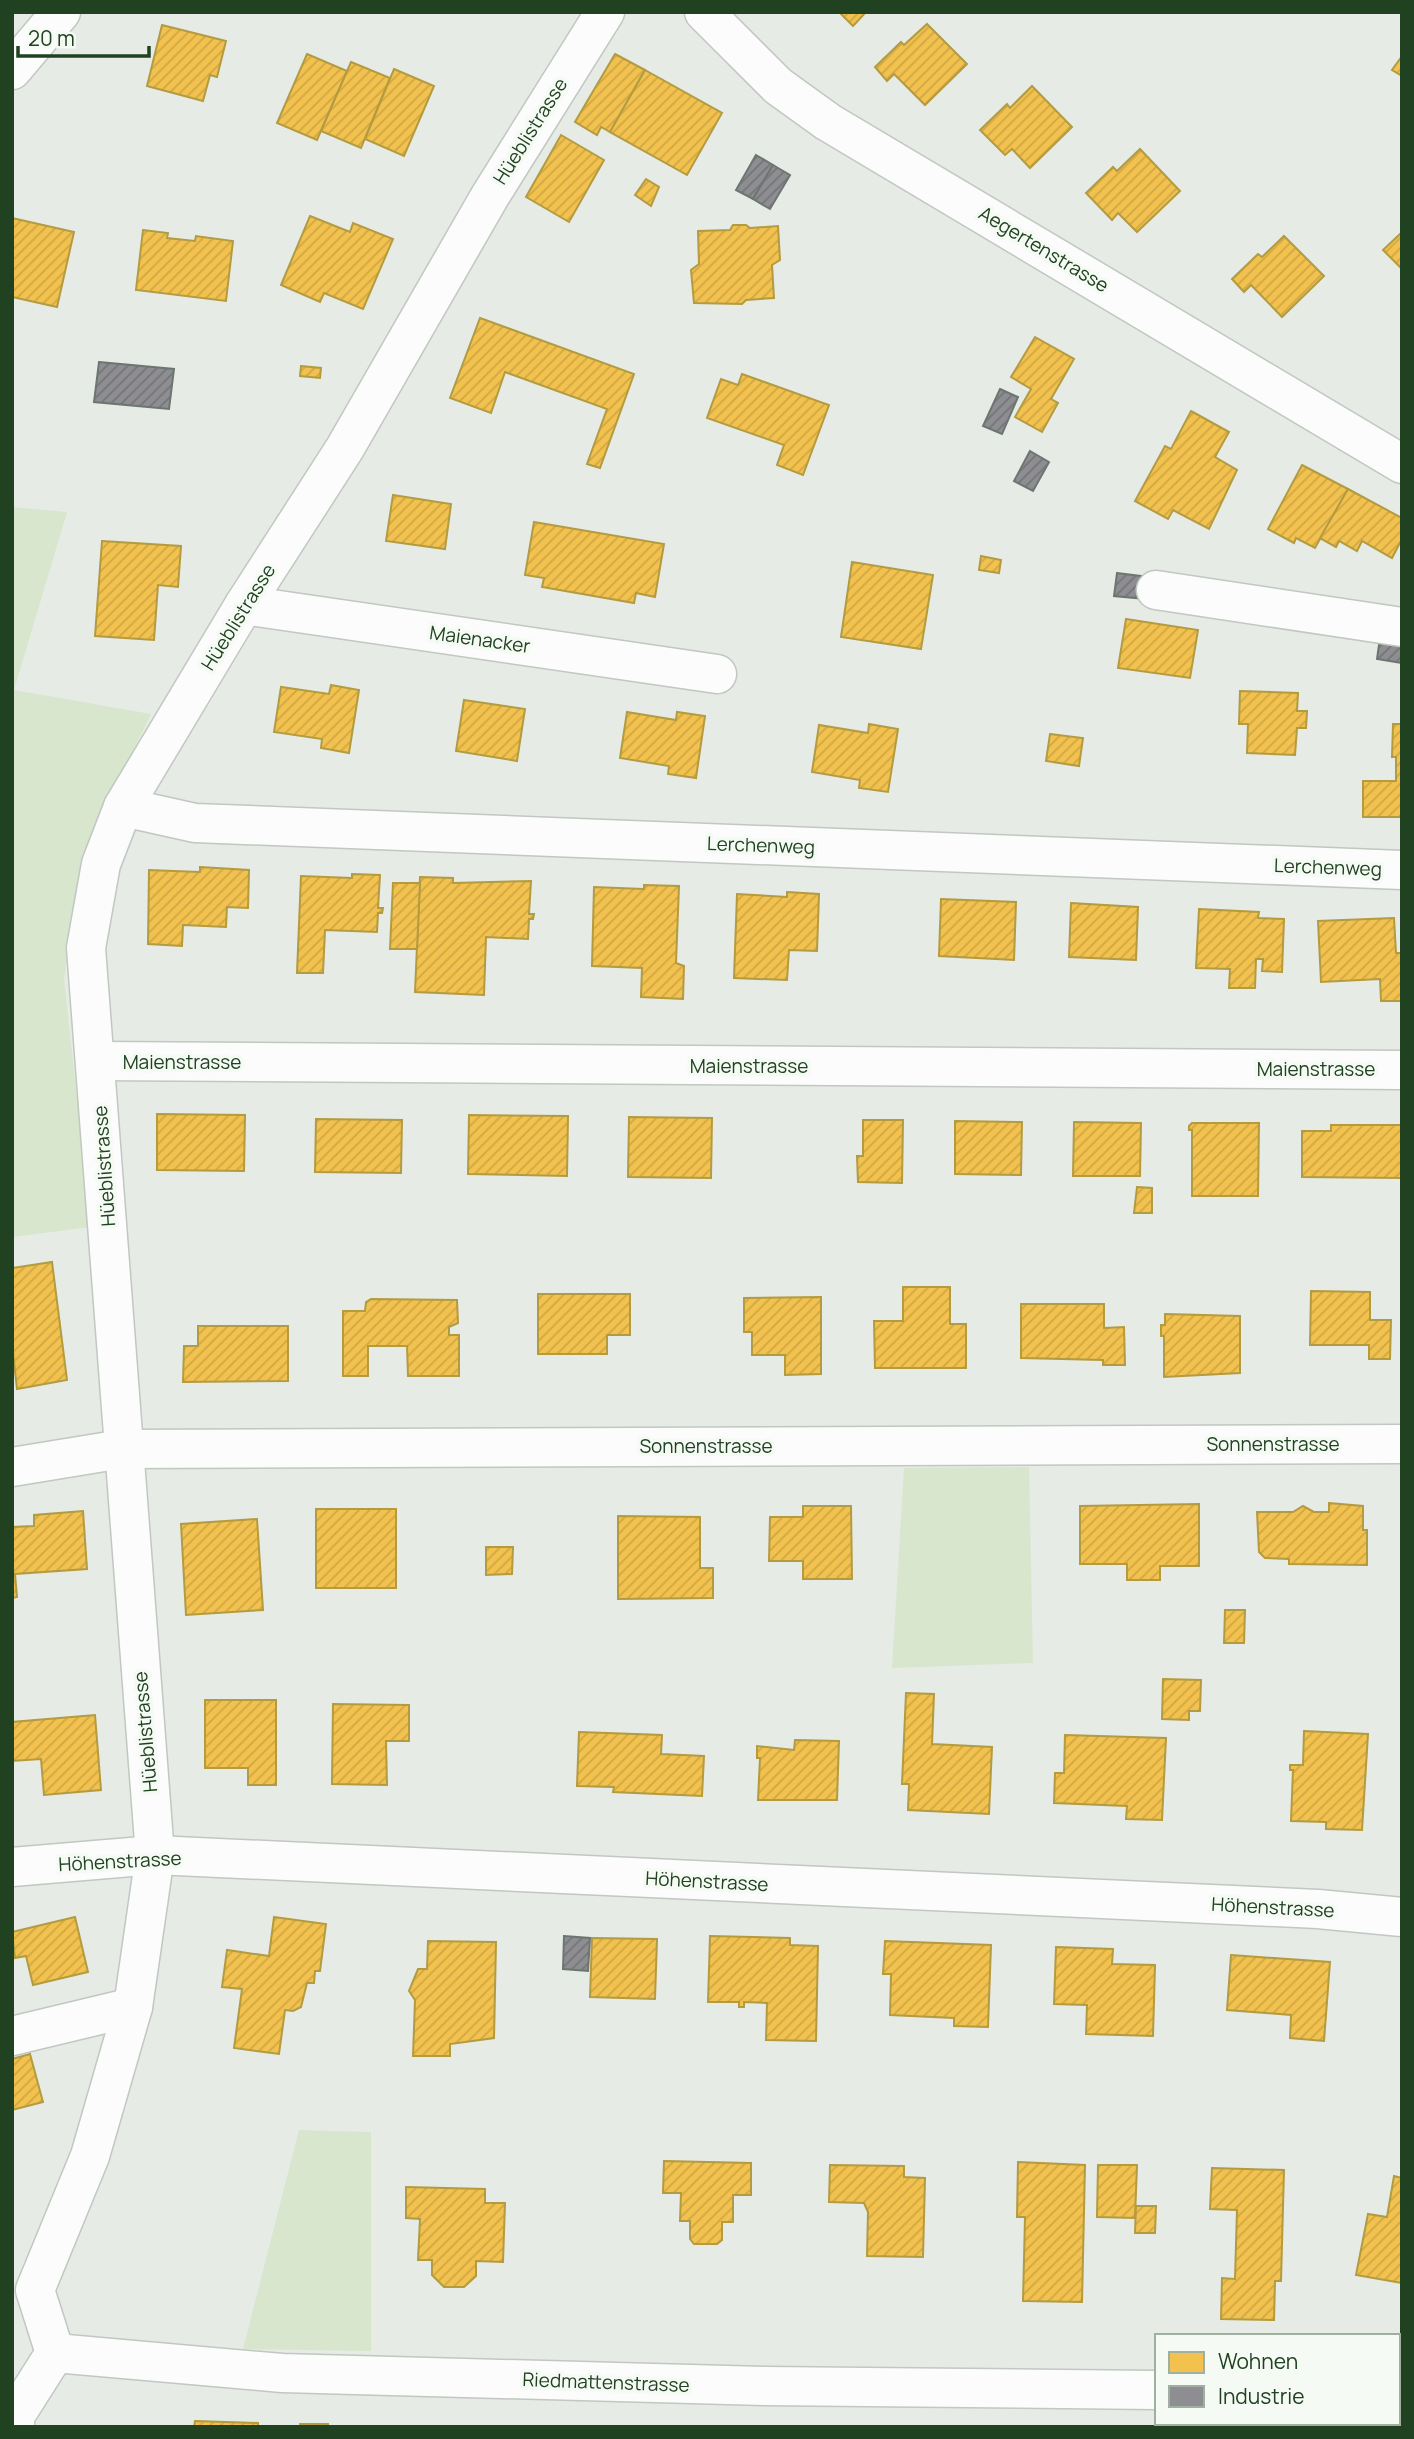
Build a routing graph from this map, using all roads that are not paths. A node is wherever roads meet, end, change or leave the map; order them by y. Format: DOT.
graph roads {
  1 [pos="61,12"];
  2 [pos="605,12"];
  3 [pos="704,12"];
  4 [pos="12,70"];
  5 [pos="1402,464"];
  6 [pos="1156,590"];
  7 [pos="244,605"];
  8 [pos="1402,627"];
  9 [pos="717,674"];
  10 [pos="123,807"];
  11 [pos="1402,870"];
  12 [pos="97,1061"];
  13 [pos="1402,1070"];
  14 [pos="1402,1444"];
  15 [pos="122,1449"];
  16 [pos="12,1467"];
  17 [pos="155,1855"];
  18 [pos="12,1867"];
  19 [pos="1402,1917"];
  20 [pos="133,2007"];
  21 [pos="12,2036"];
  22 [pos="24,2292"];
  23 [pos="55,2353"];
  24 [pos="1155,2390"];
  25 [pos="14,2419"];
  1 -- 4 [label="street"];
  2 -- 7 [label="street, Hüeblistrasse"];
  3 -- 5 [label="street, Aegertenstrasse"];
  6 -- 8 [label="street"];
  7 -- 9 [label="street, Maienacker"];
  7 -- 10 [label="street, Hüeblistrasse"];
  10 -- 11 [label="street, Lerchenweg"];
  10 -- 12 [label="street, Hüeblistrasse"];
  12 -- 13 [label="street, Maienstrasse"];
  12 -- 15 [label="street, Hüeblistrasse"];
  14 -- 15 [label="street, Sonnenstrasse"];
  15 -- 16 [label="street, Sonnenstrasse"];
  15 -- 17 [label="street, Hüeblistrasse"];
  17 -- 18 [label="street, Höhenstrasse"];
  17 -- 19 [label="street, Höhenstrasse"];
  17 -- 20 [label="street, Hüeblistrasse"];
  20 -- 21 [label="street"];
  20 -- 22 [label="street, Hüeblistrasse"];
  22 -- 23 [label="street, Hüeblistrasse"];
  23 -- 24 [label="street, Riedmattenstrasse"];
  23 -- 25 [label="street"];
}
